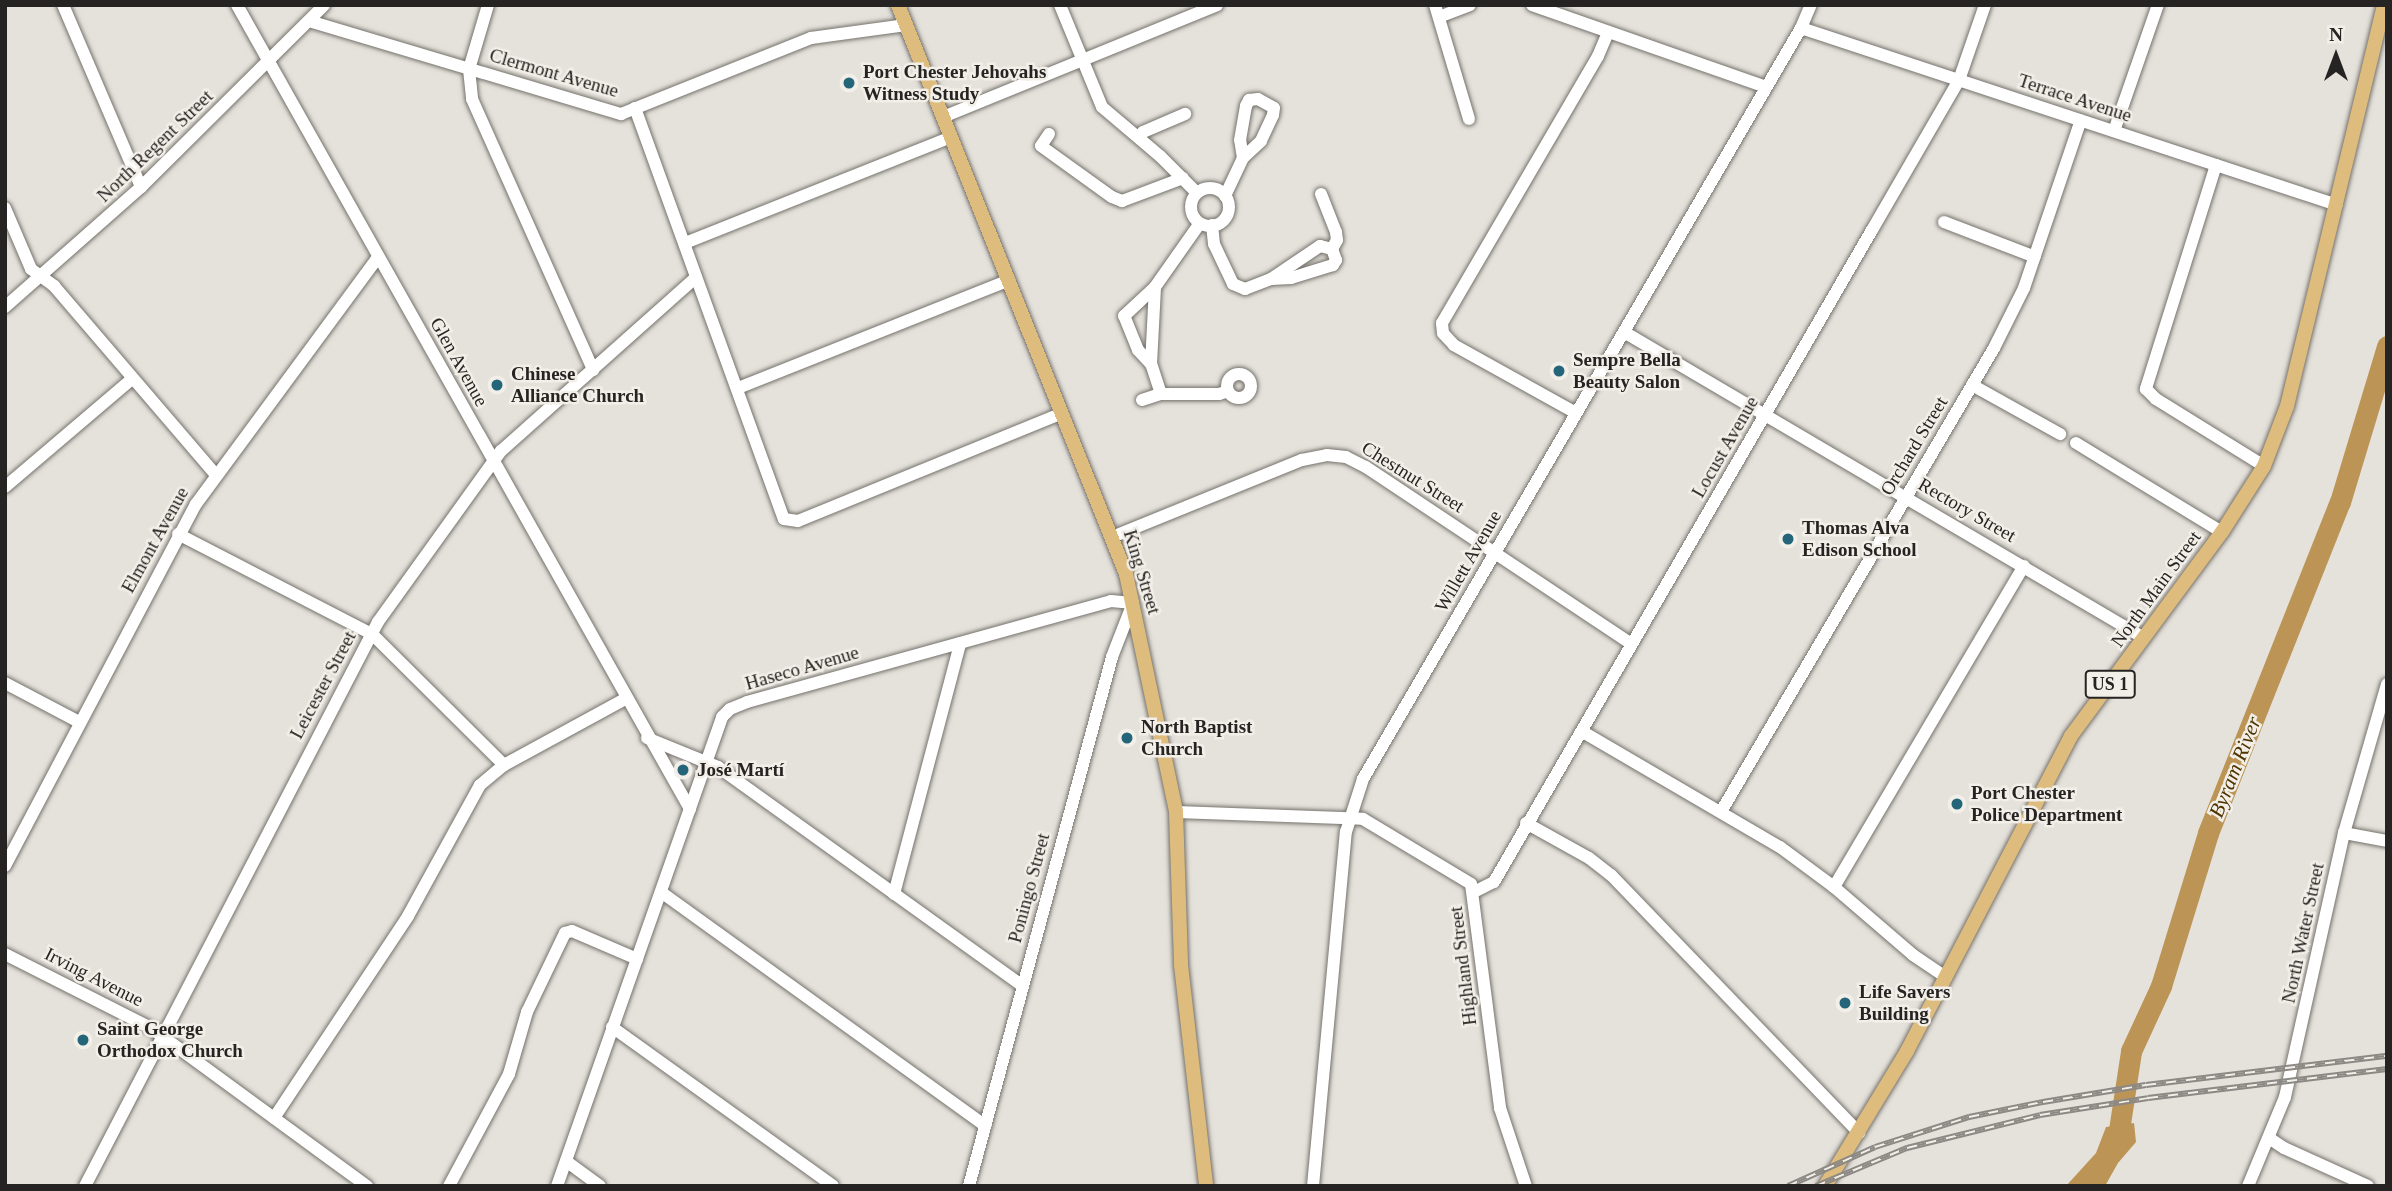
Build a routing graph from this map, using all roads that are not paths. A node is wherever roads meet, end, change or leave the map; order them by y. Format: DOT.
graph roads {
  1 [pos="63,5"];
  2 [pos="237,5"];
  3 [pos="324,5"];
  4 [pos="488,5"];
  5 [pos="898,5"];
  6 [pos="1059,5"];
  7 [pos="1217,5"];
  8 [pos="1470,5"];
  9 [pos="1532,5"];
  10 [pos="1811,5"];
  11 [pos="1985,5"];
  12 [pos="2158,5"];
  13 [pos="2384,5"];
  14 [pos="1437,11"];
  15 [pos="309,21"];
  16 [pos="906,25"];
  17 [pos="1801,28"];
  18 [pos="1608,32"];
  19 [pos="1082,59"];
  20 [pos="268,61"];
  21 [pos="469,69"];
  22 [pos="1959,80"];
  23 [pos="1766,87"];
  24 [pos="635,108"];
  25 [pos="1185,114"];
  26 [pos="943,117"];
  27 [pos="1469,118"];
  28 [pos="2081,120"];
  29 [pos="2114,131"];
  30 [pos="1049,134"];
  31 [pos="951,137"];
  32 [pos="1139,137"];
  33 [pos="1244,158"];
  34 [pos="2216,165"];
  35 [pos="1182,178"];
  36 [pos="141,187"];
  37 [pos="1196,193"];
  38 [pos="1321,194"];
  39 [pos="1225,195"];
  40 [pos="2337,205"];
  41 [pos="5,208"];
  42 [pos="1944,222"];
  43 [pos="1206,224"];
  44 [pos="685,243"];
  45 [pos="1332,249"];
  46 [pos="378,257"];
  47 [pos="2035,257"];
  48 [pos="40,276"];
  49 [pos="696,276"];
  50 [pos="1271,279"];
  51 [pos="1009,280"];
  52 [pos="1154,287"];
  53 [pos="5,307"];
  54 [pos="1625,332"];
  55 [pos="1151,364"];
  56 [pos="593,370"];
  57 [pos="132,379"];
  58 [pos="1972,385"];
  59 [pos="738,388"];
  60 [pos="1228,391"];
  61 [pos="1161,394"];
  62 [pos="1142,400"];
  63 [pos="1062,413"];
  64 [pos="1576,413"];
  65 [pos="1765,416"];
  66 [pos="2060,434"];
  67 [pos="2076,443"];
  68 [pos="493,462"];
  69 [pos="2264,466"];
  70 [pos="216,475"];
  71 [pos="5,487"];
  72 [pos="1907,497"];
  73 [pos="2222,532"];
  74 [pos="178,534"];
  75 [pos="1112,537"];
  76 [pos="1495,553"];
  77 [pos="2024,566"];
  78 [pos="1133,603"];
  79 [pos="372,634"];
  80 [pos="2144,638"];
  81 [pos="960,644"];
  82 [pos="1632,644"];
  83 [pos="5,683"];
  84 [pos="2387,684"];
  85 [pos="627,698"];
  86 [pos="79,722"];
  87 [pos="1583,732"];
  88 [pos="648,737"];
  89 [pos="706,762"];
  90 [pos="504,765"];
  91 [pos="690,809"];
  92 [pos="1722,810"];
  93 [pos="1176,812"];
  94 [pos="1349,818"];
  95 [pos="1526,822"];
  96 [pos="2344,833"];
  97 [pos="2387,841"];
  98 [pos="5,866"];
  99 [pos="1834,887"];
  100 [pos="661,892"];
  101 [pos="1474,892"];
  102 [pos="894,894"];
  103 [pos="5,954"];
  104 [pos="637,959"];
  105 [pos="1945,976"];
  106 [pos="1023,986"];
  107 [pos="612,1027"];
  108 [pos="161,1036"];
  109 [pos="274,1118"];
  110 [pos="985,1126"];
  111 [pos="1859,1133"];
  112 [pos="2269,1138"];
  113 [pos="566,1161"];
  114 [pos="85,1186"];
  115 [pos="367,1186"];
  116 [pos="449,1186"];
  117 [pos="557,1186"];
  118 [pos="600,1186"];
  119 [pos="833,1186"];
  120 [pos="968,1186"];
  121 [pos="1206,1186"];
  122 [pos="1313,1186"];
  123 [pos="1526,1186"];
  124 [pos="1825,1186"];
  125 [pos="2248,1186"];
  126 [pos="2368,1186"];
  1 -- 36 [label="street"];
  2 -- 20 [label="street, Glen Avenue"];
  3 -- 15 [label="street, North Regent Street"];
  4 -- 21 [label="street"];
  5 -- 16 [label="main road, King Street"];
  6 -- 19 [label="street"];
  7 -- 19 [label="street"];
  8 -- 14 [label="street"];
  9 -- 18 [label="street"];
  10 -- 17 [label="street, Willett Avenue"];
  11 -- 22 [label="street, Locust Avenue"];
  12 -- 29 [label="street"];
  13 -- 40 [label="main road, North Main Street / US 1"];
  14 -- 27 [label="street"];
  15 -- 20 [label="street, North Regent Street"];
  15 -- 21 [label="street, Clermont Avenue"];
  16 -- 24 [label="street, Clermont Avenue"];
  16 -- 26 [label="main road, King Street"];
  17 -- 22 [label="street, Terrace Avenue"];
  17 -- 23 [label="street, Willett Avenue"];
  18 -- 23 [label="street"];
  18 -- 64 [label="street"];
  19 -- 26 [label="street"];
  19 -- 32 [label="street"];
  20 -- 36 [label="street, North Regent Street"];
  20 -- 46 [label="street, Glen Avenue"];
  21 -- 24 [label="street, Clermont Avenue"];
  21 -- 56 [label="street"];
  22 -- 28 [label="street, Terrace Avenue"];
  22 -- 65 [label="street, Locust Avenue"];
  23 -- 54 [label="street, Willett Avenue"];
  24 -- 44 [label="street"];
  25 -- 32 [label="street"];
  26 -- 31 [label="main road, King Street"];
  28 -- 29 [label="street, Terrace Avenue"];
  28 -- 47 [label="street, Orchard Street"];
  29 -- 34 [label="street, Terrace Avenue"];
  30 -- 35 [label="street"];
  31 -- 44 [label="street"];
  31 -- 51 [label="main road, King Street"];
  32 -- 35 [label="street"];
  33 -- 39 [label="street"];
  34 -- 40 [label="street, Terrace Avenue"];
  34 -- 69 [label="street"];
  35 -- 37 [label="street"];
  36 -- 48 [label="street, North Regent Street"];
  37 -- 39 [label="street"];
  37 -- 43 [label="street"];
  38 -- 45 [label="street"];
  39 -- 43 [label="street"];
  40 -- 69 [label="main road, North Main Street / US 1"];
  41 -- 48 [label="street"];
  42 -- 47 [label="street"];
  43 -- 50 [label="street"];
  43 -- 52 [label="street"];
  44 -- 49 [label="street"];
  45 -- 50 [label="street"];
  45 -- 50 [label="street"];
  46 -- 68 [label="street, Glen Avenue"];
  46 -- 70 [label="street, Elmont Avenue"];
  47 -- 58 [label="street, Orchard Street"];
  48 -- 53 [label="street, North Regent Street"];
  48 -- 57 [label="street"];
  49 -- 56 [label="street, Leicester Street"];
  49 -- 59 [label="street"];
  51 -- 59 [label="street"];
  51 -- 63 [label="main road, King Street"];
  52 -- 55 [label="street"];
  52 -- 55 [label="street"];
  54 -- 64 [label="street, Willett Avenue"];
  54 -- 65 [label="street, Rectory Street"];
  55 -- 61 [label="street"];
  56 -- 68 [label="street, Leicester Street"];
  57 -- 70 [label="street"];
  57 -- 71 [label="street"];
  58 -- 66 [label="street"];
  58 -- 72 [label="street, Orchard Street"];
  59 -- 63 [label="street"];
  60 -- 61 [label="street"];
  61 -- 62 [label="street"];
  63 -- 75 [label="main road, King Street"];
  64 -- 76 [label="street, Willett Avenue"];
  65 -- 72 [label="street, Rectory Street"];
  65 -- 82 [label="street, Locust Avenue"];
  67 -- 73 [label="street"];
  68 -- 79 [label="street, Leicester Street"];
  68 -- 85 [label="street, Glen Avenue"];
  69 -- 73 [label="main road, North Main Street / US 1"];
  70 -- 74 [label="street, Elmont Avenue"];
  72 -- 77 [label="street, Rectory Street"];
  72 -- 92 [label="street, Orchard Street"];
  73 -- 80 [label="main road, North Main Street / US 1"];
  74 -- 79 [label="street"];
  74 -- 86 [label="street, Elmont Avenue"];
  75 -- 76 [label="street, Chestnut Street"];
  75 -- 78 [label="main road, King Street"];
  76 -- 82 [label="street, Chestnut Street"];
  76 -- 94 [label="street, Willett Avenue"];
  77 -- 80 [label="street, Rectory Street"];
  77 -- 99 [label="street"];
  78 -- 81 [label="street, Haseco Avenue"];
  78 -- 93 [label="main road, King Street"];
  78 -- 106 [label="street, Poningo Street"];
  79 -- 90 [label="street"];
  79 -- 108 [label="street, Leicester Street"];
  80 -- 105 [label="main road, North Main Street / US 1"];
  81 -- 89 [label="street, Haseco Avenue"];
  81 -- 102 [label="street"];
  82 -- 87 [label="street, Locust Avenue"];
  83 -- 86 [label="street"];
  84 -- 96 [label="street, North Water Street"];
  85 -- 88 [label="street, Glen Avenue"];
  85 -- 90 [label="street"];
  86 -- 98 [label="street, Elmont Avenue"];
  87 -- 92 [label="street"];
  87 -- 95 [label="street, Locust Avenue"];
  88 -- 89 [label="street"];
  88 -- 91 [label="street, Glen Avenue"];
  89 -- 91 [label="street, Haseco Avenue"];
  89 -- 102 [label="street"];
  90 -- 109 [label="street"];
  91 -- 100 [label="street, Haseco Avenue"];
  92 -- 99 [label="street"];
  93 -- 94 [label="street, Highland Street"];
  93 -- 121 [label="main road, King Street"];
  94 -- 101 [label="street, Highland Street"];
  94 -- 122 [label="street, Willett Avenue"];
  95 -- 101 [label="street, Locust Avenue"];
  95 -- 111 [label="street"];
  96 -- 97 [label="street"];
  96 -- 112 [label="street, North Water Street"];
  99 -- 105 [label="street"];
  100 -- 104 [label="street, Haseco Avenue"];
  100 -- 110 [label="street"];
  101 -- 123 [label="street, Highland Street"];
  102 -- 106 [label="street"];
  103 -- 108 [label="street, Irving Avenue"];
  104 -- 107 [label="street, Haseco Avenue"];
  104 -- 116 [label="street"];
  105 -- 111 [label="main road, North Main Street / US 1"];
  106 -- 110 [label="street, Poningo Street"];
  107 -- 113 [label="street, Haseco Avenue"];
  107 -- 119 [label="street"];
  108 -- 109 [label="street, Irving Avenue"];
  108 -- 114 [label="street, Leicester Street"];
  109 -- 115 [label="street, Irving Avenue"];
  110 -- 120 [label="street, Poningo Street"];
  111 -- 124 [label="main road, North Main Street / US 1"];
  112 -- 125 [label="street, North Water Street"];
  112 -- 126 [label="street"];
  113 -- 117 [label="street, Haseco Avenue"];
  113 -- 118 [label="street"];
}
